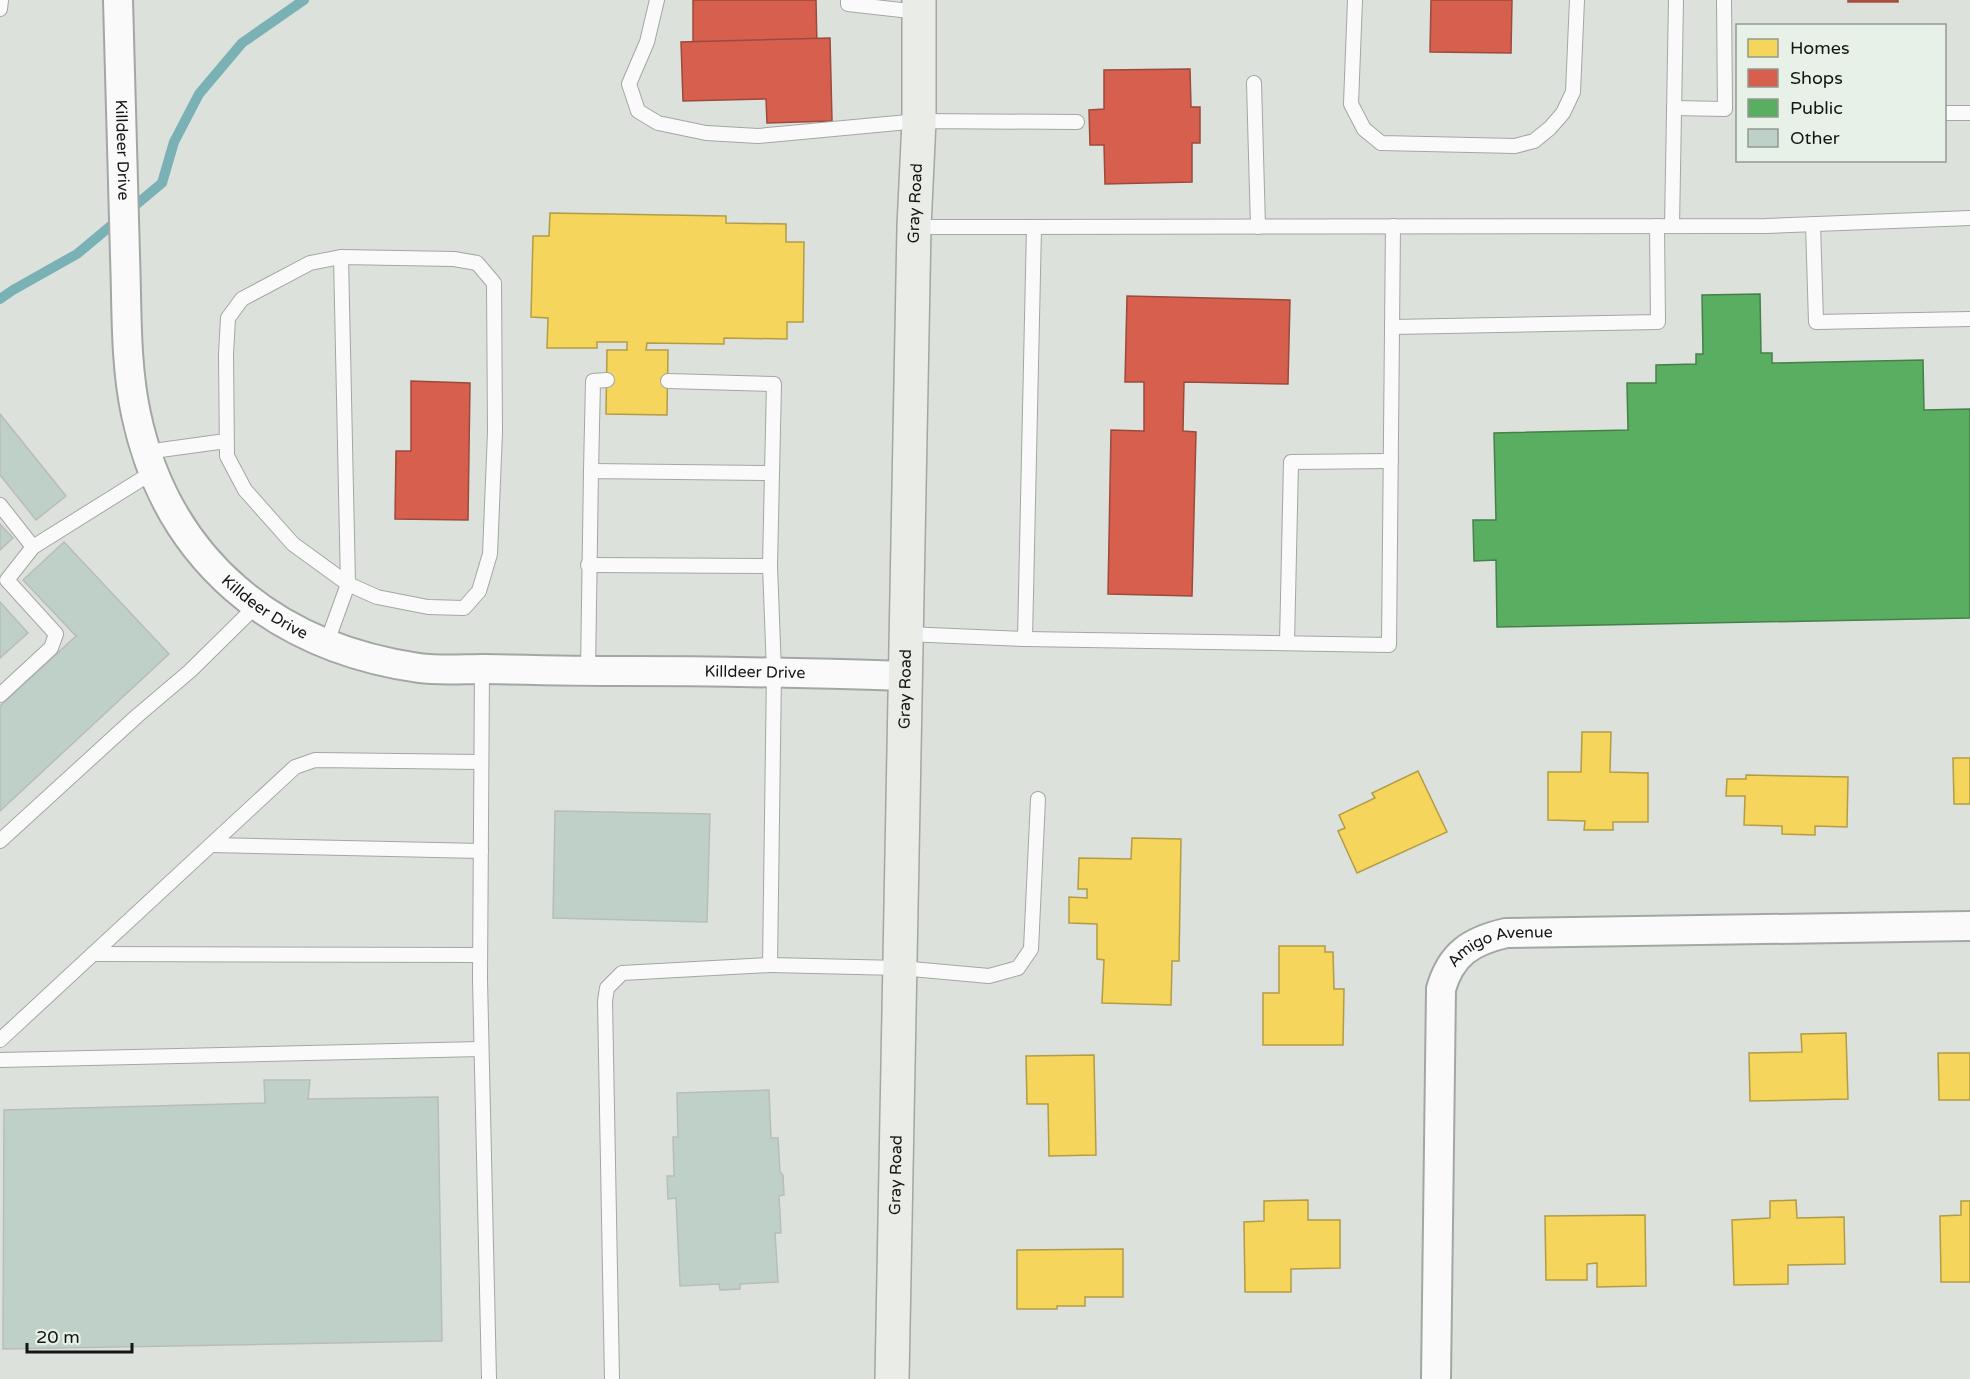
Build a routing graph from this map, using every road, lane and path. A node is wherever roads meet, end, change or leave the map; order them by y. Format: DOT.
graph roads {
  1 [pos="1,0"];
  2 [pos="118,0"];
  3 [pos="657,0"];
  4 [pos="848,0"];
  5 [pos="1354,0"];
  6 [pos="1578,0"];
  7 [pos="1676,0"];
  8 [pos="1724,0"];
  9 [pos="919,6"];
  10 [pos="0,9"];
  11 [pos="1254,83"];
  12 [pos="1674,108"];
  13 [pos="1731,109"];
  14 [pos="1946,113"];
  15 [pos="1970,113"];
  16 [pos="920,121"];
  17 [pos="1077,122"];
  18 [pos="1970,218"];
  19 [pos="1813,224"];
  20 [pos="1393,226"];
  21 [pos="1657,226"];
  22 [pos="1672,226"];
  23 [pos="914,227"];
  24 [pos="1034,227"];
  25 [pos="1258,227"];
  26 [pos="341,257"];
  27 [pos="1970,319"];
  28 [pos="1392,327"];
  29 [pos="607,380"];
  30 [pos="668,381"];
  31 [pos="226,441"];
  32 [pos="1391,461"];
  33 [pos="150,462"];
  34 [pos="591,471"];
  35 [pos="772,473"];
  36 [pos="0,505"];
  37 [pos="33,547"];
  38 [pos="588,565"];
  39 [pos="770,566"];
  40 [pos="4,582"];
  41 [pos="348,584"];
  42 [pos="256,606"];
  43 [pos="906,634"];
  44 [pos="1025,639"];
  45 [pos="1287,643"];
  46 [pos="326,645"];
  47 [pos="482,669"];
  48 [pos="588,671"];
  49 [pos="774,671"];
  50 [pos="905,676"];
  51 [pos="0,695"];
  52 [pos="481,762"];
  53 [pos="1038,799"];
  54 [pos="0,841"];
  55 [pos="211,845"];
  56 [pos="481,851"];
  57 [pos="1970,926"];
  58 [pos="93,954"];
  59 [pos="480,955"];
  60 [pos="770,965"];
  61 [pos="900,968"];
  62 [pos="0,1040"];
  63 [pos="481,1049"];
  64 [pos="0,1060"];
  65 [pos="489,1379"];
  66 [pos="612,1379"];
  67 [pos="892,1379"];
  68 [pos="1436,1379"];
  1 -- 10 [label="lane"];
  2 -- 33 [label="street, Killdeer Drive"];
  3 -- 16 [label="lane"];
  4 -- 9 [label="lane"];
  5 -- 6 [label="lane"];
  7 -- 12 [label="lane"];
  8 -- 13 [label="lane"];
  9 -- 16 [label="street, Gray Road"];
  11 -- 25 [label="lane"];
  12 -- 13 [label="lane"];
  12 -- 22 [label="lane"];
  14 -- 15 [label="lane"];
  16 -- 17 [label="lane"];
  16 -- 23 [label="street, Gray Road"];
  18 -- 19 [label="lane"];
  19 -- 22 [label="lane"];
  19 -- 27 [label="lane"];
  20 -- 21 [label="lane"];
  20 -- 25 [label="lane"];
  20 -- 28 [label="lane"];
  21 -- 22 [label="lane"];
  21 -- 28 [label="lane"];
  23 -- 24 [label="lane"];
  23 -- 43 [label="street, Gray Road"];
  24 -- 25 [label="lane"];
  24 -- 44 [label="lane"];
  26 -- 31 [label="lane"];
  26 -- 41 [label="lane"];
  26 -- 41 [label="lane"];
  28 -- 32 [label="lane"];
  29 -- 34 [label="lane"];
  30 -- 35 [label="lane"];
  31 -- 33 [label="lane"];
  31 -- 41 [label="lane"];
  32 -- 45 [label="lane"];
  32 -- 45 [label="lane"];
  33 -- 37 [label="lane"];
  33 -- 42 [label="street, Killdeer Drive"];
  34 -- 35 [label="lane"];
  34 -- 38 [label="lane"];
  35 -- 39 [label="lane"];
  36 -- 37 [label="lane"];
  37 -- 40 [label="lane"];
  38 -- 39 [label="lane"];
  38 -- 48 [label="lane"];
  39 -- 49 [label="lane"];
  40 -- 51 [label="lane"];
  41 -- 46 [label="lane"];
  42 -- 46 [label="street, Killdeer Drive"];
  42 -- 54 [label="lane"];
  43 -- 44 [label="lane"];
  43 -- 50 [label="street, Gray Road"];
  44 -- 45 [label="lane"];
  46 -- 47 [label="street, Killdeer Drive"];
  47 -- 48 [label="street, Killdeer Drive"];
  47 -- 52 [label="lane"];
  48 -- 49 [label="street, Killdeer Drive"];
  49 -- 50 [label="street, Killdeer Drive"];
  49 -- 60 [label="lane"];
  50 -- 61 [label="street, Gray Road"];
  52 -- 55 [label="lane"];
  52 -- 56 [label="lane"];
  53 -- 61 [label="lane"];
  55 -- 56 [label="lane"];
  55 -- 58 [label="lane"];
  56 -- 59 [label="lane"];
  57 -- 68 [label="street, Amigo Avenue"];
  58 -- 59 [label="lane"];
  58 -- 62 [label="lane"];
  59 -- 63 [label="lane"];
  60 -- 61 [label="lane"];
  60 -- 66 [label="lane"];
  61 -- 67 [label="street, Gray Road"];
  63 -- 64 [label="lane"];
  63 -- 65 [label="lane"];
}
